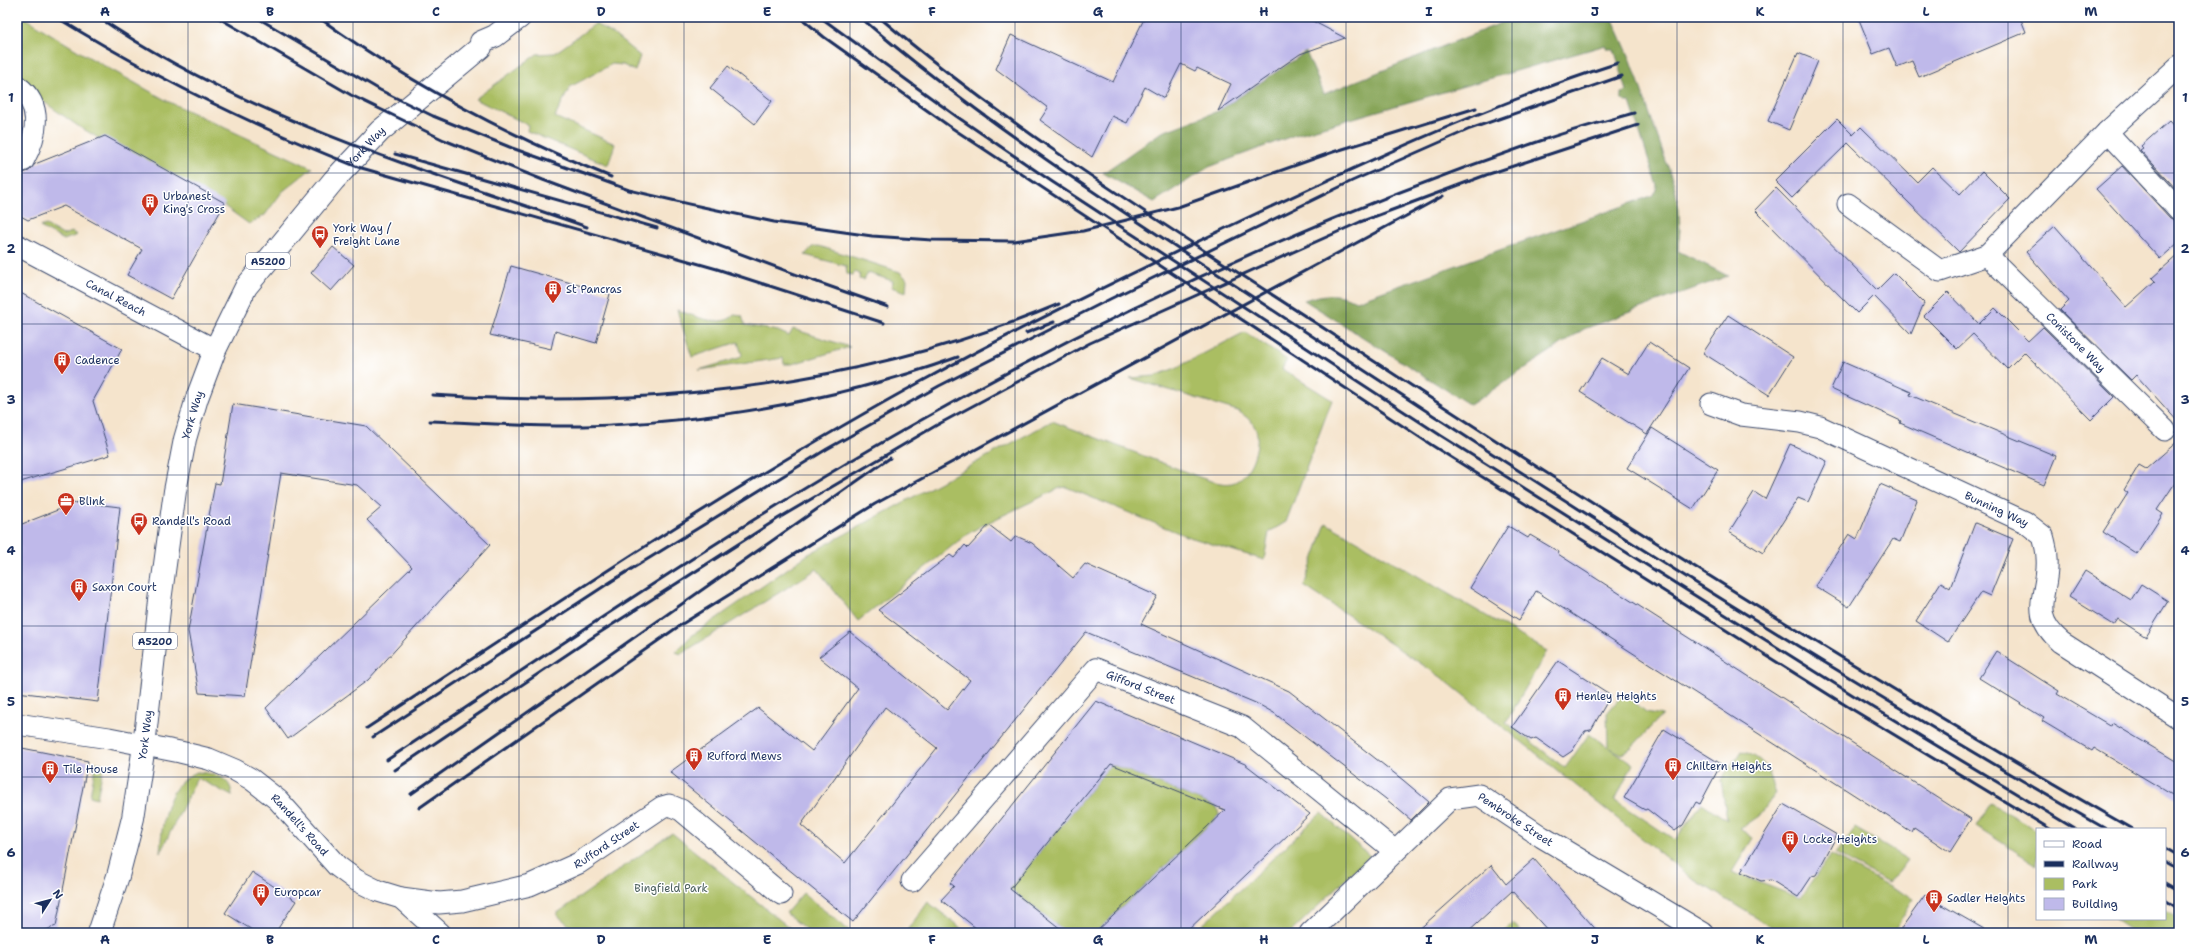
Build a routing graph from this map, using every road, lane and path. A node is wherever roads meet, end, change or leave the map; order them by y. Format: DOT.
graph roads {
  1 [pos="520,17"];
  2 [pos="2179,66"];
  3 [pos="17,86"];
  4 [pos="2107,132"];
  5 [pos="23,161"];
  6 [pos="1848,204"];
  7 [pos="2179,210"];
  8 [pos="17,245"];
  9 [pos="1987,254"];
  10 [pos="215,350"];
  11 [pos="1711,404"];
  12 [pos="2165,430"];
  13 [pos="2179,718"];
  14 [pos="17,724"];
  15 [pos="144,746"];
  16 [pos="1395,851"];
  17 [pos="912,881"];
  18 [pos="781,894"];
  19 [pos="400,898"];
  20 [pos="99,933"];
  21 [pos="440,933"];
  22 [pos="1310,933"];
  23 [pos="1703,933"];
  1 -- 10 [label="main road, York Way / A5200"];
  2 -- 4 [label="street"];
  3 -- 5 [label="street"];
  4 -- 7 [label="street"];
  4 -- 9 [label="street"];
  6 -- 9 [label="street"];
  8 -- 10 [label="street, Canal Reach"];
  9 -- 12 [label="street, Conistone Way"];
  10 -- 15 [label="main road, York Way / A5200"];
  11 -- 13 [label="street, Bunning Way"];
  14 -- 15 [label="street, Randell's Road"];
  15 -- 19 [label="street, Randell's Road"];
  15 -- 20 [label="main road, York Way / A5200"];
  16 -- 17 [label="street, Gifford Street"];
  16 -- 22 [label="street, Pembroke Street"];
  16 -- 23 [label="street, Pembroke Street"];
  18 -- 19 [label="street, Rufford Street"];
  19 -- 21 [label="street, Randell's Road"];
}
